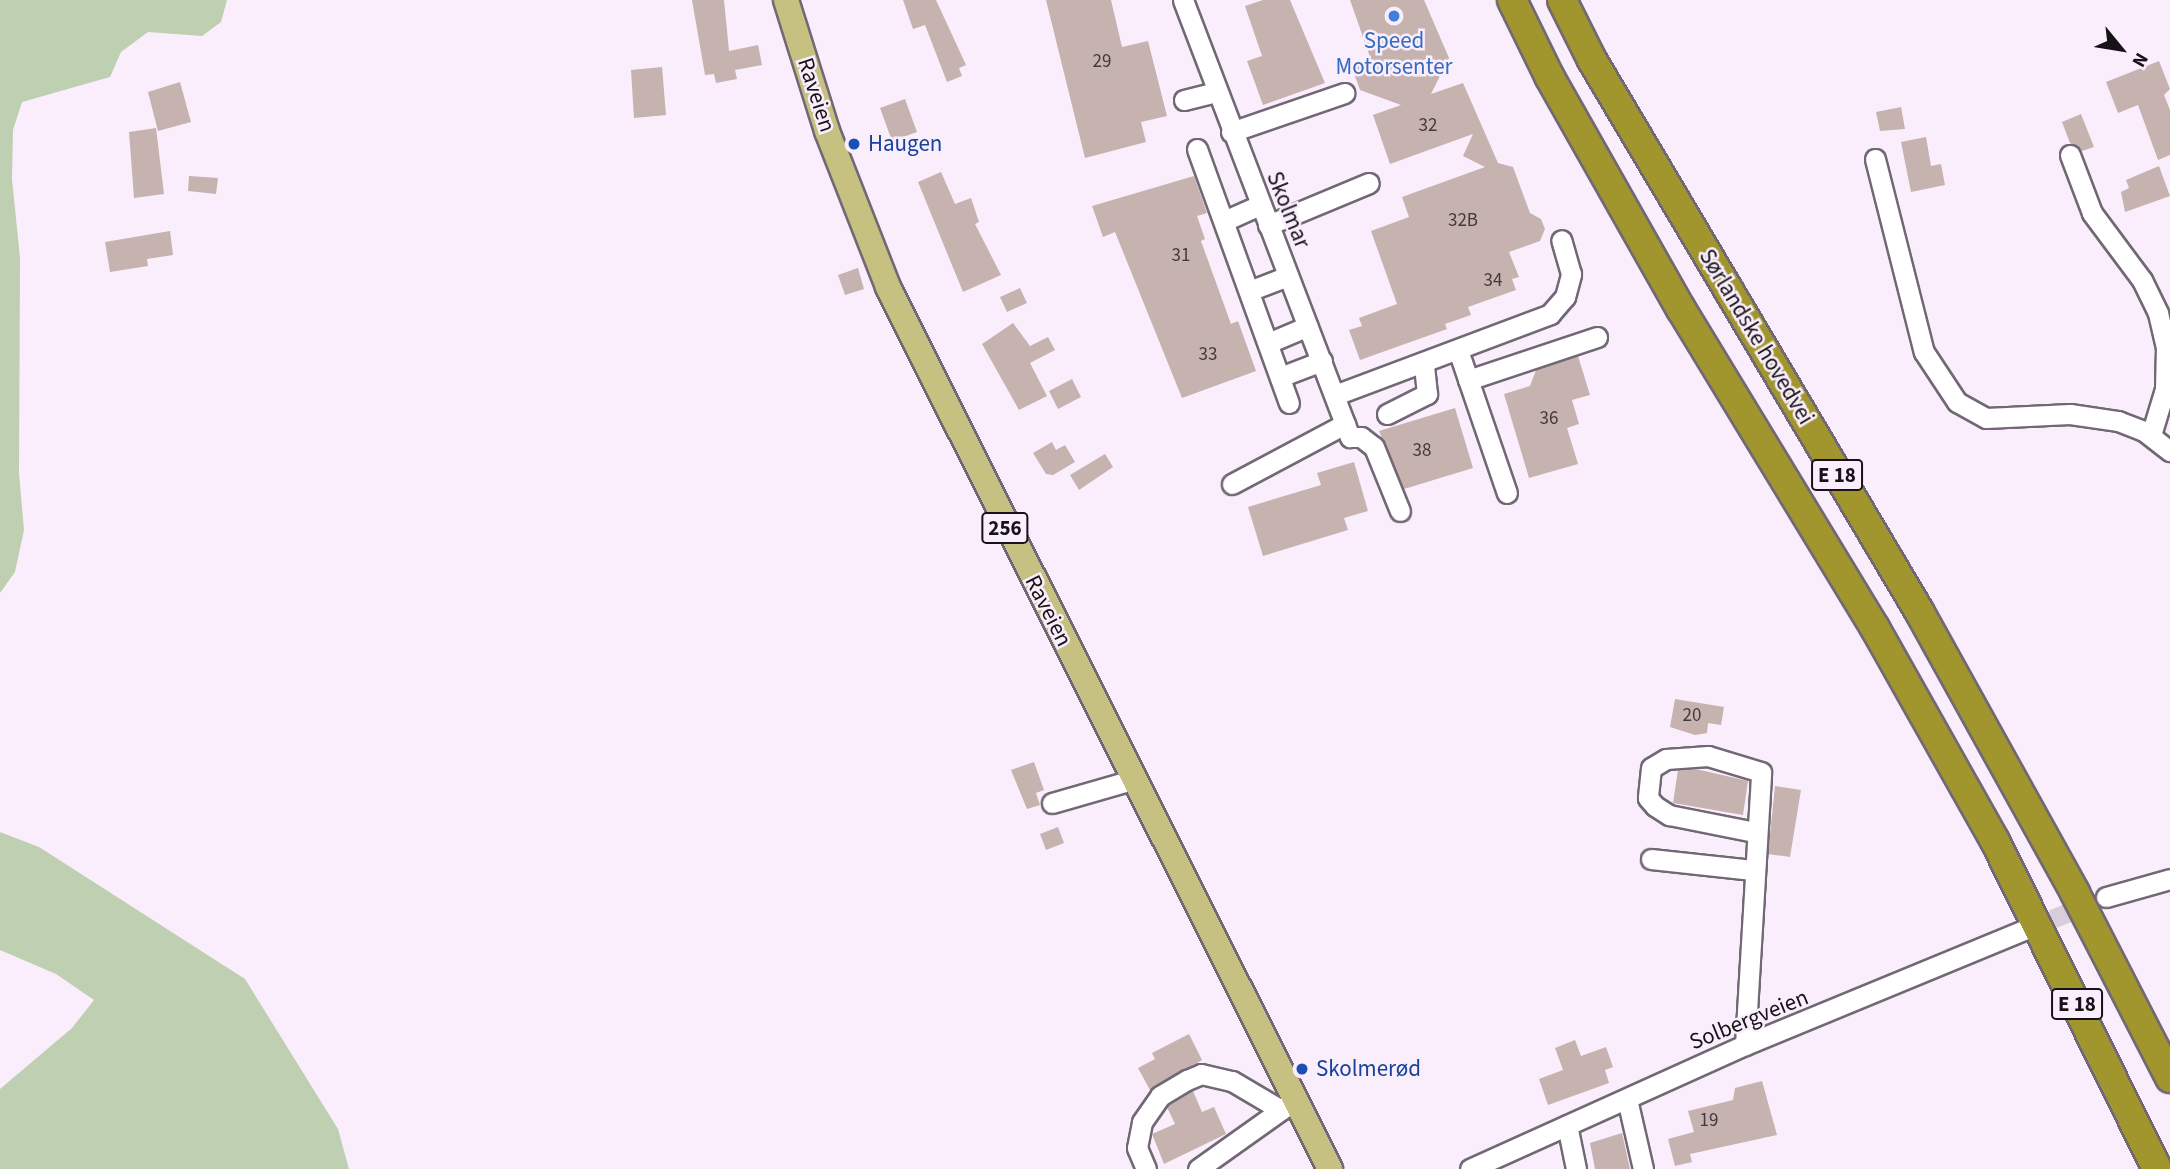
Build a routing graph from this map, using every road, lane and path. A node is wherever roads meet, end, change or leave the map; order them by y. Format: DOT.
graph roads {
  1 [pos="786,0"];
  2 [pos="1183,0"];
  3 [pos="1512,0"];
  4 [pos="1562,0"];
  5 [pos="1217,92"];
  6 [pos="1344,93"];
  7 [pos="1184,100"];
  8 [pos="1231,132"];
  9 [pos="1197,149"];
  10 [pos="2070,155"];
  11 [pos="1875,159"];
  12 [pos="1369,183"];
  13 [pos="1260,205"];
  14 [pos="1224,221"];
  15 [pos="1268,225"];
  16 [pos="1561,240"];
  17 [pos="1288,276"];
  18 [pos="1249,291"];
  19 [pos="1308,326"];
  20 [pos="1597,337"];
  21 [pos="1268,344"];
  22 [pos="1458,351"];
  23 [pos="1322,361"];
  24 [pos="1423,363"];
  25 [pos="1280,377"];
  26 [pos="1468,380"];
  27 [pos="1335,395"];
  28 [pos="1289,403"];
  29 [pos="1387,414"];
  30 [pos="1347,430"];
  31 [pos="2151,435"];
  32 [pos="2170,451"];
  33 [pos="1233,484"];
  34 [pos="1507,493"];
  35 [pos="1400,511"];
  36 [pos="1135,779"];
  37 [pos="1052,803"];
  38 [pos="1755,832"];
  39 [pos="1651,859"];
  40 [pos="1752,870"];
  41 [pos="2170,879"];
  42 [pos="2106,897"];
  43 [pos="2024,930"];
  44 [pos="1745,1045"];
  45 [pos="2170,1078"];
  46 [pos="1627,1099"];
  47 [pos="1288,1105"];
  48 [pos="1567,1125"];
  49 [pos="1495,1163"];
  50 [pos="1146,1169"];
  51 [pos="1198,1169"];
  52 [pos="1330,1169"];
  53 [pos="1469,1169"];
  54 [pos="1576,1169"];
  55 [pos="1643,1169"];
  56 [pos="2157,1169"];
  1 -- 36 [label="main road, Raveien / 256"];
  2 -- 5 [label="street, Skolmar"];
  3 -- 56 [label="highway, E 18"];
  4 -- 45 [label="highway, Sørlandske hovedvei / E 18"];
  5 -- 7 [label="street"];
  5 -- 8 [label="street, Skolmar"];
  6 -- 8 [label="street"];
  8 -- 13 [label="street, Skolmar"];
  9 -- 14 [label="street"];
  10 -- 31 [label="street"];
  11 -- 31 [label="street"];
  12 -- 15 [label="street"];
  13 -- 14 [label="street"];
  13 -- 15 [label="street, Skolmar"];
  14 -- 18 [label="street"];
  15 -- 17 [label="street, Skolmar"];
  16 -- 22 [label="street"];
  17 -- 18 [label="street"];
  17 -- 19 [label="street, Skolmar"];
  18 -- 21 [label="street"];
  19 -- 21 [label="street"];
  19 -- 23 [label="street, Skolmar"];
  20 -- 26 [label="street"];
  21 -- 25 [label="street"];
  22 -- 24 [label="street"];
  22 -- 26 [label="street"];
  23 -- 25 [label="street"];
  23 -- 27 [label="street, Skolmar"];
  24 -- 27 [label="street"];
  24 -- 29 [label="street"];
  25 -- 28 [label="street"];
  26 -- 34 [label="street"];
  27 -- 30 [label="street, Skolmar"];
  30 -- 33 [label="street"];
  30 -- 35 [label="street"];
  31 -- 32 [label="street"];
  36 -- 37 [label="street"];
  36 -- 47 [label="main road, Raveien / 256"];
  38 -- 38 [label="street"];
  38 -- 40 [label="street"];
  39 -- 40 [label="street"];
  40 -- 44 [label="street"];
  41 -- 42 [label="street"];
  43 -- 44 [label="street, Solbergveien"];
  44 -- 46 [label="street, Solbergveien"];
  46 -- 48 [label="street, Solbergveien"];
  46 -- 55 [label="street"];
  47 -- 50 [label="street"];
  47 -- 51 [label="street"];
  47 -- 52 [label="main road, Raveien / 256"];
  48 -- 49 [label="street, Solbergveien"];
  48 -- 54 [label="street"];
  49 -- 53 [label="street, Solbergveien"];
}
